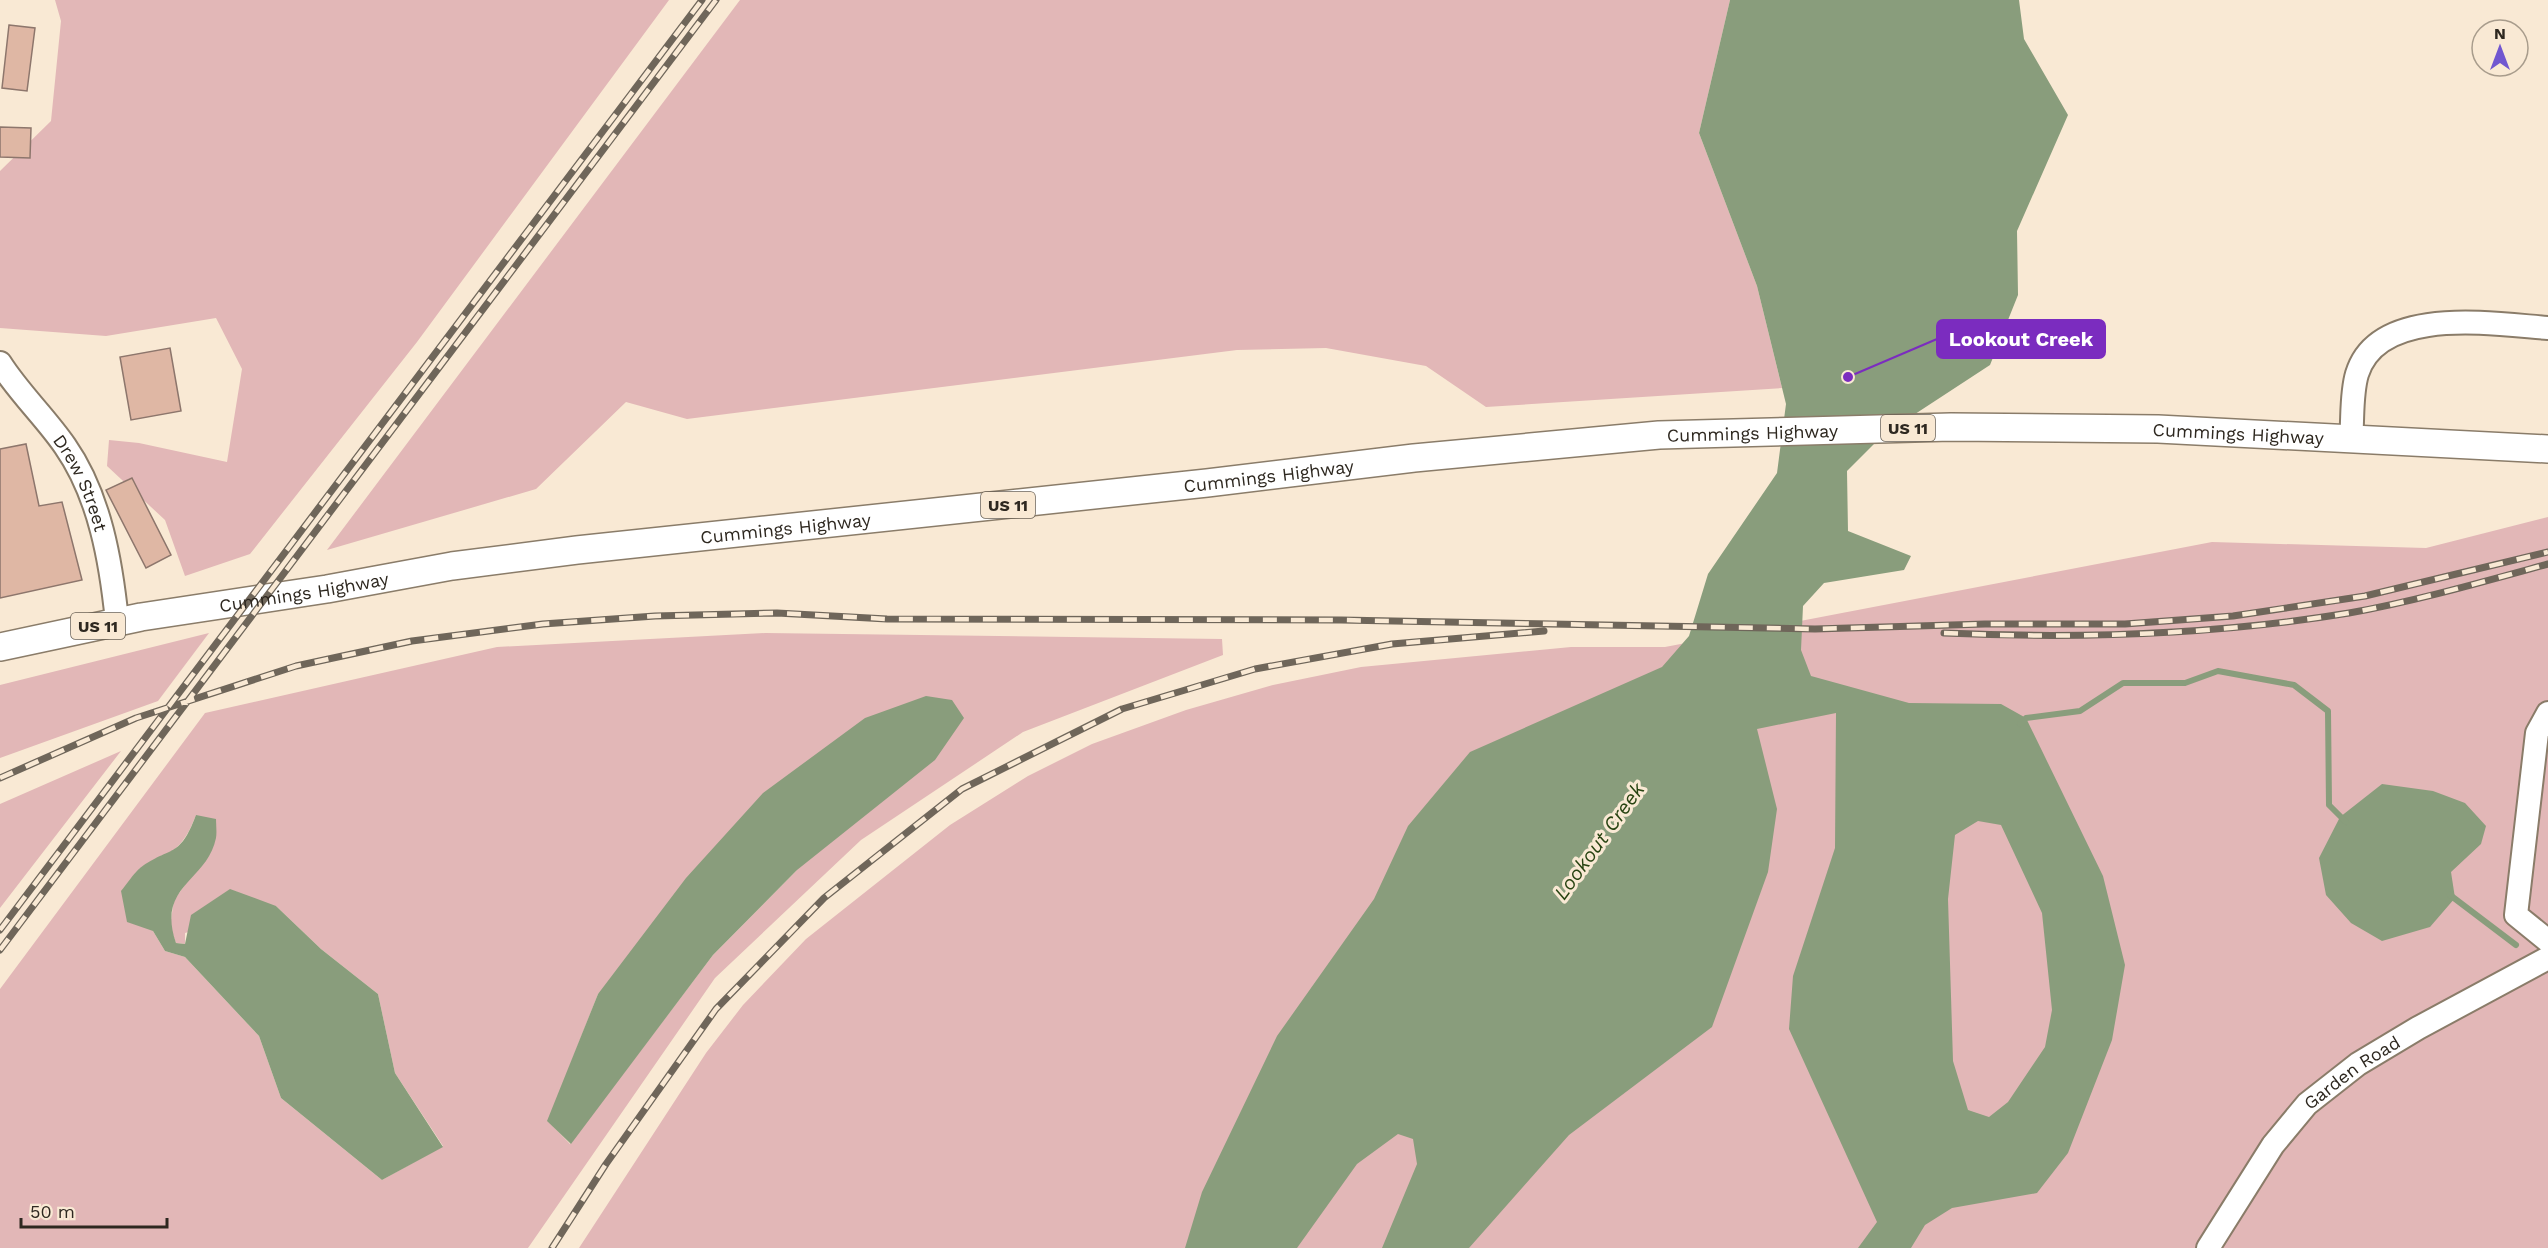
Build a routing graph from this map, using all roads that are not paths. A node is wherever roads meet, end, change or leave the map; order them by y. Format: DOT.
graph roads {
  1 [pos="2548,328"];
  2 [pos="0,363"];
  3 [pos="2351,439"];
  4 [pos="2548,450"];
  5 [pos="117,621"];
  6 [pos="0,647"];
  7 [pos="2548,712"];
  8 [pos="2548,941"];
  9 [pos="2548,958"];
  10 [pos="2208,1248"];
  1 -- 3 [label="street"];
  2 -- 5 [label="street, Drew Street"];
  3 -- 4 [label="main road, Cummings Highway / US 11"];
  3 -- 5 [label="main road, Cummings Highway / US 11"];
  5 -- 6 [label="main road, Cummings Highway / US 11"];
  7 -- 8 [label="street"];
  9 -- 10 [label="street, Garden Road"];
}
